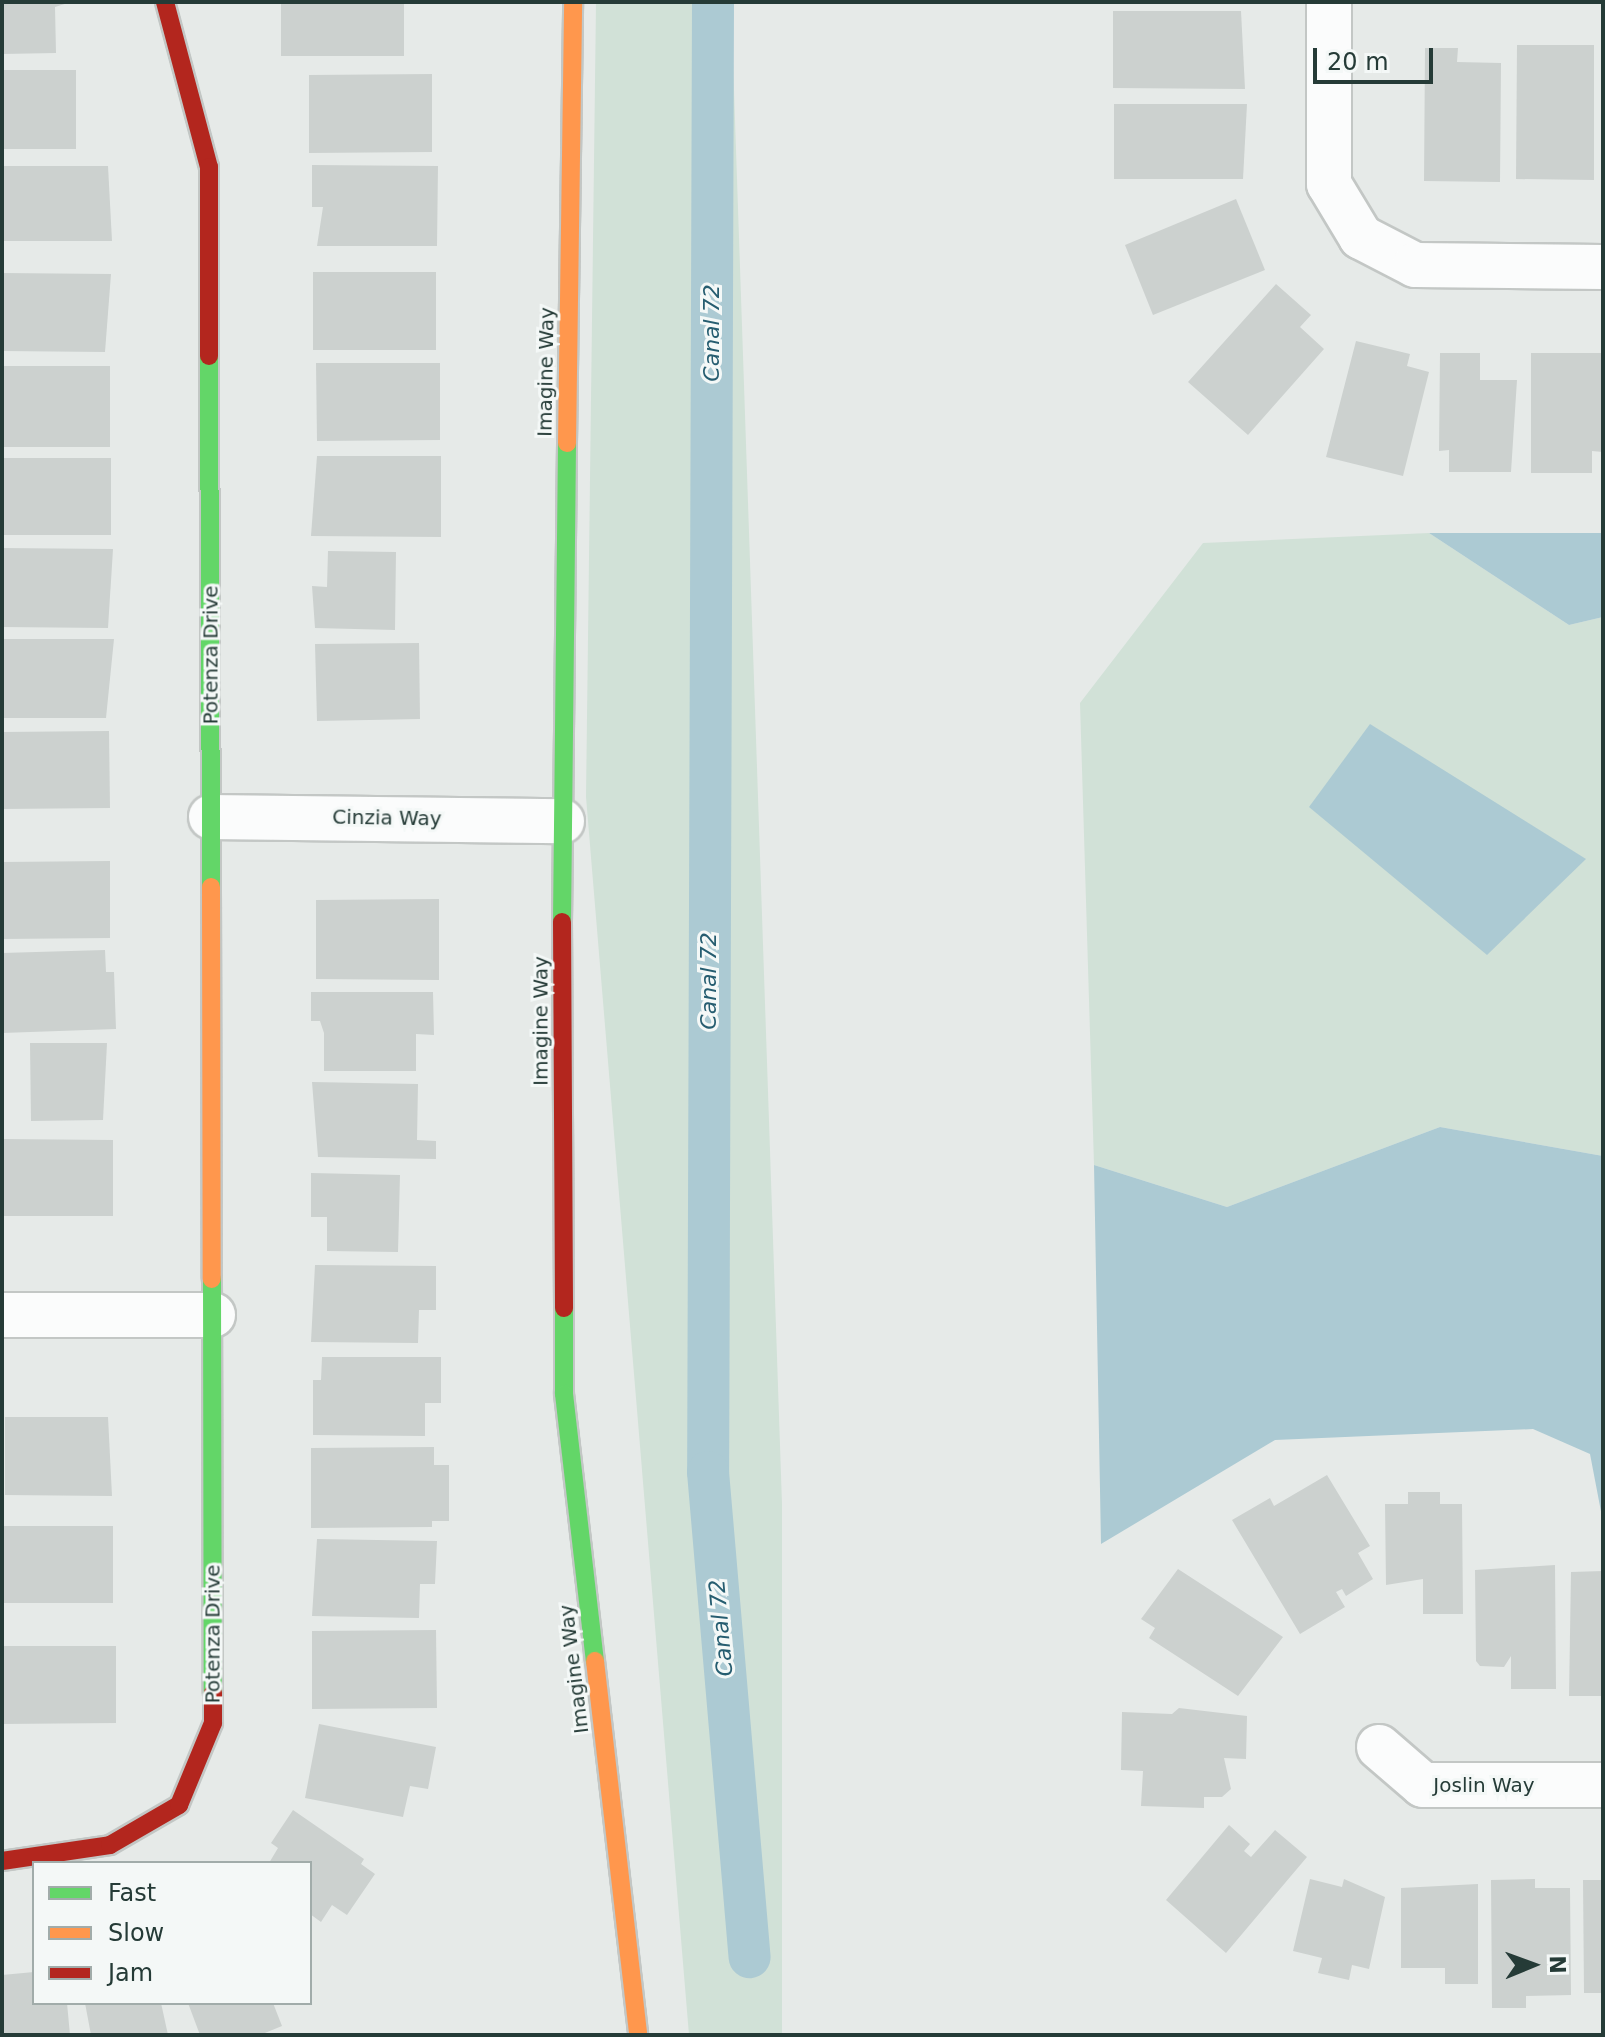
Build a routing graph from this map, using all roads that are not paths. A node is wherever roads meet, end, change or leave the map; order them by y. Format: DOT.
graph roads {
  1 [pos="165,2"];
  2 [pos="573,2"];
  3 [pos="1329,2"];
  4 [pos="1603,267"];
  5 [pos="211,817"];
  6 [pos="562,821"];
  7 [pos="2,1315"];
  8 [pos="213,1315"];
  9 [pos="1379,1747"];
  10 [pos="1603,1785"];
  11 [pos="2,1861"];
  12 [pos="638,2035"];
  1 -- 5 [label="street, Potenza Drive"];
  2 -- 6 [label="street, Imagine Way"];
  3 -- 4 [label="street"];
  5 -- 6 [label="street, Cinzia Way"];
  5 -- 8 [label="street, Potenza Drive"];
  6 -- 12 [label="street, Imagine Way"];
  7 -- 8 [label="street"];
  8 -- 11 [label="street, Potenza Drive"];
  9 -- 10 [label="street, Joslin Way"];
}
